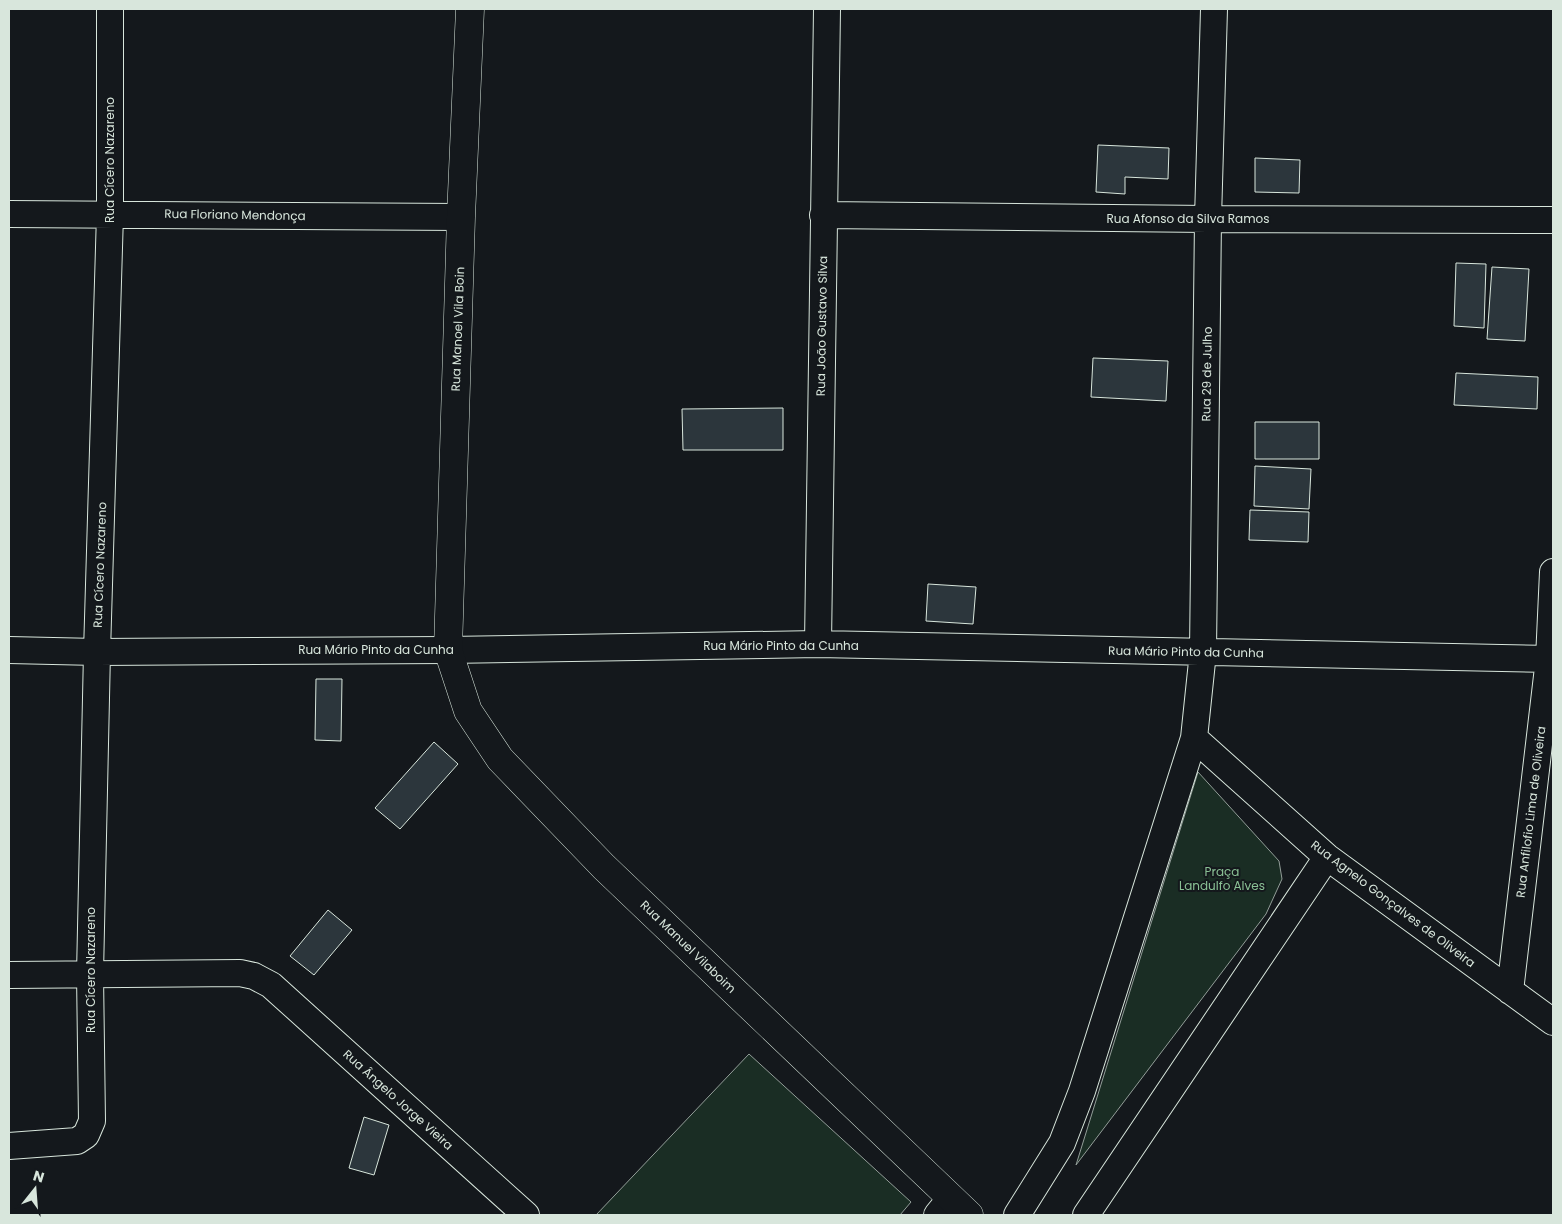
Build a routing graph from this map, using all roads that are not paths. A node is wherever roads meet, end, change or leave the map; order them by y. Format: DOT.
graph roads {
  1 [pos="110,9"];
  2 [pos="470,9"];
  3 [pos="827,9"];
  4 [pos="1214,9"];
  5 [pos="9,214"];
  6 [pos="110,214"];
  7 [pos="824,215"];
  8 [pos="461,217"];
  9 [pos="1208,219"];
  10 [pos="1553,220"];
  11 [pos="1553,572"];
  12 [pos="818,644"];
  13 [pos="9,650"];
  14 [pos="448,650"];
  15 [pos="97,652"];
  16 [pos="1204,652"];
  17 [pos="1551,659"];
  18 [pos="1194,738"];
  19 [pos="1327,857"];
  20 [pos="90,974"];
  21 [pos="9,975"];
  22 [pos="1510,991"];
  23 [pos="1553,1022"];
  24 [pos="9,1146"];
  25 [pos="952,1210"];
  26 [pos="526,1215"];
  27 [pos="1017,1215"];
  28 [pos="1086,1215"];
  1 -- 6 [label="street, Rua Cícero Nazareno"];
  2 -- 8 [label="main road, Rua Manoel Vila Boin"];
  3 -- 7 [label="street, Rua João Gustavo Silva"];
  4 -- 9 [label="street, Rua 29 de Julho"];
  5 -- 6 [label="street, Rua Floriano Mendonça"];
  6 -- 8 [label="street, Rua Floriano Mendonça"];
  6 -- 15 [label="street, Rua Cícero Nazareno"];
  7 -- 9 [label="street, Rua Afonso da Silva Ramos"];
  7 -- 12 [label="street, Rua João Gustavo Silva"];
  8 -- 14 [label="main road, Rua Manoel Vila Boin"];
  9 -- 10 [label="street, Rua Afonso da Silva Ramos"];
  9 -- 16 [label="street, Rua 29 de Julho"];
  11 -- 17 [label="street, Rua Anfilofio Lima de Oliveira"];
  12 -- 14 [label="street, Rua Mário Pinto da Cunha"];
  12 -- 16 [label="street, Rua Mário Pinto da Cunha"];
  13 -- 15 [label="street, Rua Mário Pinto da Cunha"];
  14 -- 15 [label="street, Rua Mário Pinto da Cunha"];
  14 -- 25 [label="main road, Rua Manuel Vilaboim"];
  15 -- 20 [label="street, Rua Cícero Nazareno"];
  16 -- 17 [label="street, Rua Mário Pinto da Cunha"];
  16 -- 18 [label="street, Rua 29 de Julho"];
  17 -- 22 [label="street, Rua Anfilofio Lima de Oliveira"];
  18 -- 19 [label="street, Rua Agnelo Gonçalves de Oliveira"];
  18 -- 27 [label="street"];
  19 -- 22 [label="street, Rua Agnelo Gonçalves de Oliveira"];
  19 -- 28 [label="street"];
  20 -- 21 [label="street, Rua Ângelo Jorge Vieira"];
  20 -- 24 [label="street, Rua Cícero Nazareno"];
  20 -- 26 [label="street, Rua Ângelo Jorge Vieira"];
  22 -- 23 [label="street, Rua Agnelo Gonçalves de Oliveira"];
}
